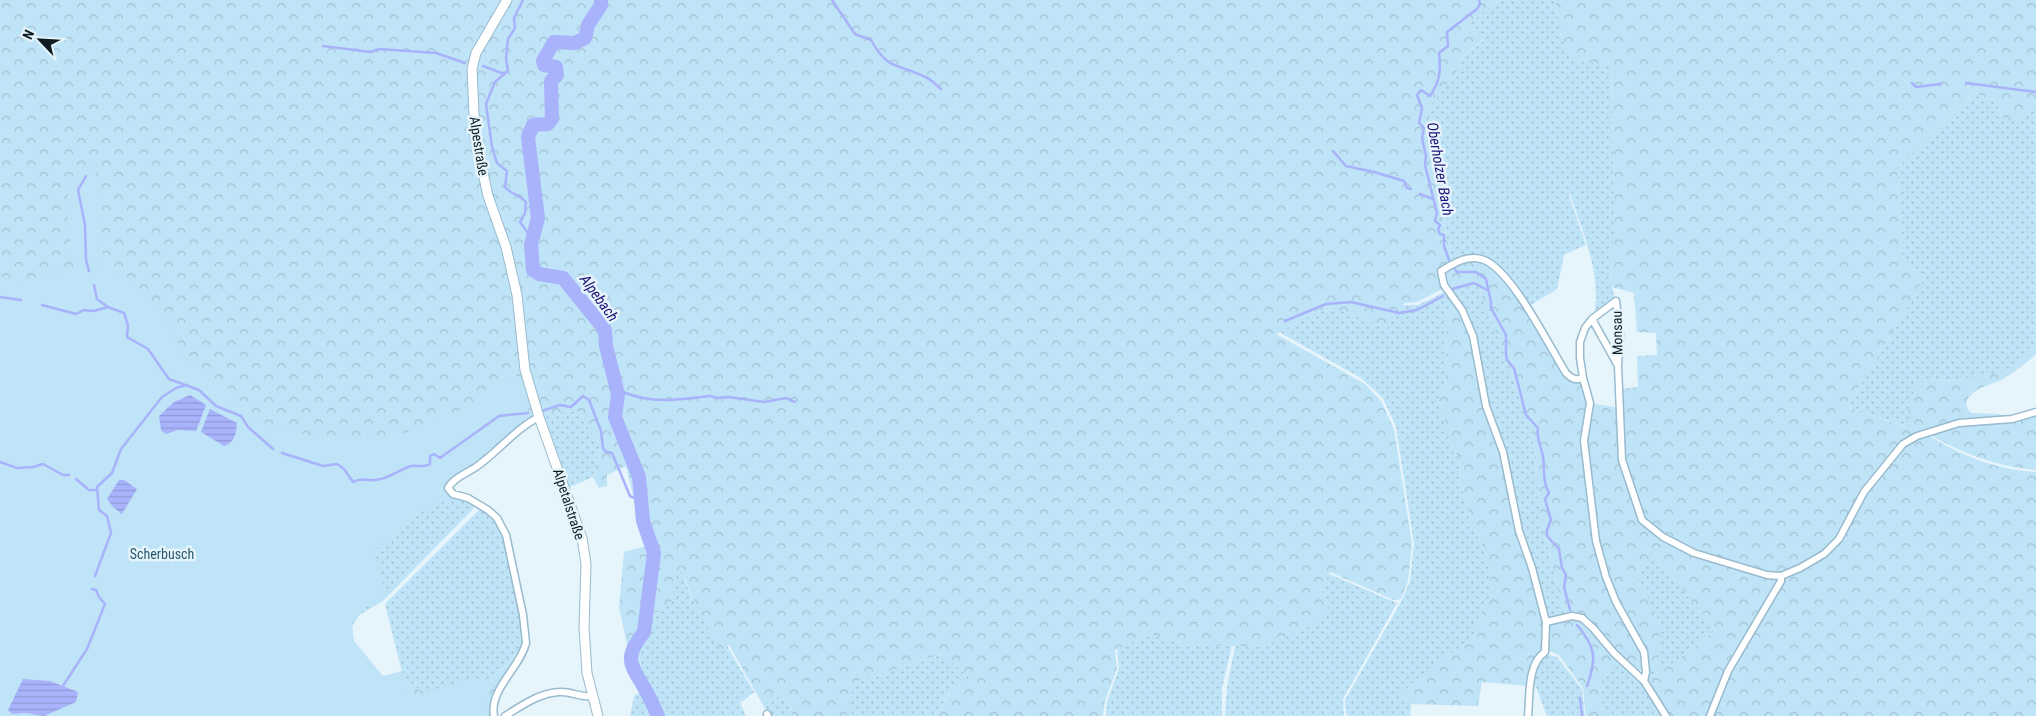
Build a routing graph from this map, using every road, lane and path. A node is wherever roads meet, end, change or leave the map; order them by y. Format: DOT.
graph roads {
  1 [pos="507,0"];
  2 [pos="517,295"];
  3 [pos="1592,319"];
  4 [pos="1618,366"];
  5 [pos="1580,379"];
  6 [pos="2036,412"];
  7 [pos="538,417"];
  8 [pos="1781,576"];
  9 [pos="1546,622"];
  10 [pos="1644,680"];
  11 [pos="592,696"];
  12 [pos="494,716"];
  13 [pos="505,716"];
  14 [pos="598,716"];
  15 [pos="1528,716"];
  16 [pos="1666,716"];
  17 [pos="1710,716"];
  1 -- 2 [label="main road, Alpestraße"];
  2 -- 7 [label="main road, Alpetalstraße"];
  3 -- 4 [label="street, Monsau"];
  3 -- 4 [label="street, Monsau"];
  3 -- 5 [label="street, Monsau"];
  4 -- 8 [label="street, Monsau"];
  5 -- 9 [label="street"];
  5 -- 10 [label="street, Monsau"];
  6 -- 8 [label="street"];
  7 -- 11 [label="main road, Alpetalstraße"];
  7 -- 12 [label="street"];
  8 -- 17 [label="street"];
  9 -- 10 [label="street"];
  9 -- 15 [label="street"];
  10 -- 16 [label="street"];
  11 -- 13 [label="street"];
  11 -- 14 [label="main road, Alpetalstraße"];
}
